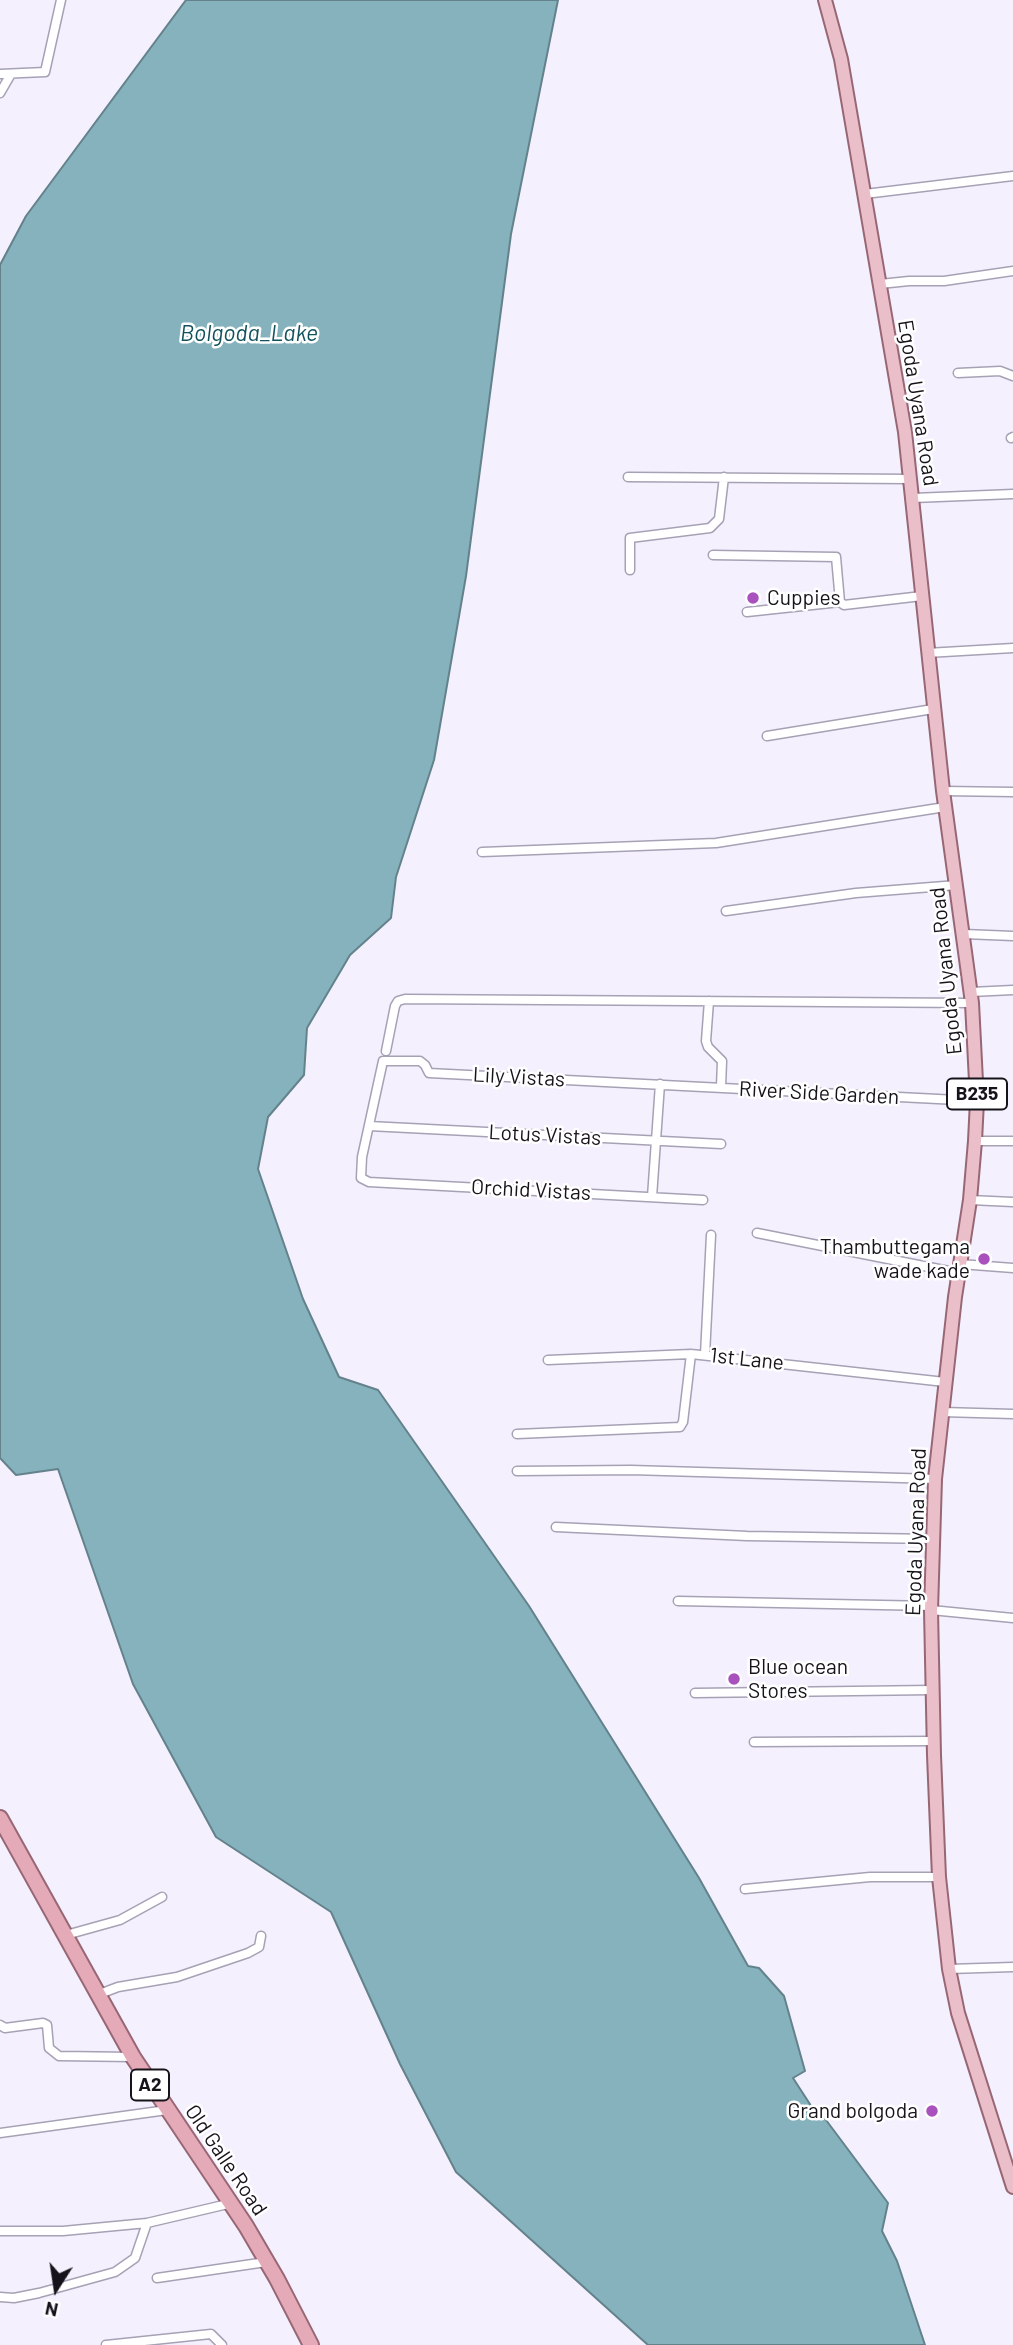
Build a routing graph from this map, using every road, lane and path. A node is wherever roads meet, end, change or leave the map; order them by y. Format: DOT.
graph roads {
  1 [pos="61,0"];
  2 [pos="825,0"];
  3 [pos="0,74"];
  4 [pos="12,74"];
  5 [pos="0,93"];
  6 [pos="1013,176"];
  7 [pos="865,194"];
  8 [pos="1013,271"];
  9 [pos="880,284"];
  10 [pos="958,373"];
  11 [pos="1013,376"];
  12 [pos="628,477"];
  13 [pos="724,477"];
  14 [pos="911,479"];
  15 [pos="1013,494"];
  16 [pos="913,498"];
  17 [pos="713,555"];
  18 [pos="630,570"];
  19 [pos="922,596"];
  20 [pos="840,602"];
  21 [pos="747,612"];
  22 [pos="1013,648"];
  23 [pos="927,653"];
  24 [pos="933,709"];
  25 [pos="767,736"];
  26 [pos="943,791"];
  27 [pos="1013,792"];
  28 [pos="945,807"];
  29 [pos="482,852"];
  30 [pos="957,885"];
  31 [pos="726,911"];
  32 [pos="964,934"];
  33 [pos="1013,936"];
  34 [pos="1013,990"];
  35 [pos="971,998"];
  36 [pos="709,1001"];
  37 [pos="386,1051"];
  38 [pos="660,1084"];
  39 [pos="721,1087"];
  40 [pos="977,1101"];
  41 [pos="369,1126"];
  42 [pos="656,1141"];
  43 [pos="975,1141"];
  44 [pos="1013,1141"];
  45 [pos="721,1144"];
  46 [pos="652,1197"];
  47 [pos="703,1200"];
  48 [pos="970,1200"];
  49 [pos="1013,1202"];
  50 [pos="757,1233"];
  51 [pos="711,1235"];
  52 [pos="1013,1268"];
  53 [pos="960,1269"];
  54 [pos="691,1354"];
  55 [pos="705,1355"];
  56 [pos="548,1360"];
  57 [pos="945,1382"];
  58 [pos="942,1412"];
  59 [pos="1013,1415"];
  60 [pos="517,1434"];
  61 [pos="517,1471"];
  62 [pos="935,1479"];
  63 [pos="556,1527"];
  64 [pos="934,1539"];
  65 [pos="678,1601"];
  66 [pos="932,1608"];
  67 [pos="1013,1618"];
  68 [pos="933,1690"];
  69 [pos="695,1693"];
  70 [pos="934,1741"];
  71 [pos="754,1742"];
  72 [pos="0,1818"];
  73 [pos="939,1877"];
  74 [pos="745,1889"];
  75 [pos="162,1896"];
  76 [pos="66,1935"];
  77 [pos="261,1936"];
  78 [pos="1013,1967"];
  79 [pos="949,1969"];
  80 [pos="97,1995"];
  81 [pos="0,2025"];
  82 [pos="133,2057"];
  83 [pos="167,2110"];
  84 [pos="0,2133"];
  85 [pos="1011,2172"];
  86 [pos="1013,2187"];
  87 [pos="232,2203"];
  88 [pos="147,2223"];
  89 [pos="0,2231"];
  90 [pos="266,2262"];
  91 [pos="157,2278"];
  92 [pos="0,2297"];
  93 [pos="106,2345"];
  94 [pos="222,2345"];
  95 [pos="311,2345"];
  1 -- 4 [label="street"];
  2 -- 7 [label="main road, Egoda Uyana Road / B235"];
  3 -- 4 [label="street"];
  4 -- 5 [label="street"];
  6 -- 7 [label="street"];
  7 -- 9 [label="main road, Egoda Uyana Road / B235"];
  8 -- 9 [label="street"];
  9 -- 14 [label="main road, Egoda Uyana Road / B235"];
  10 -- 11 [label="street"];
  12 -- 13 [label="street"];
  13 -- 14 [label="street"];
  13 -- 18 [label="street"];
  14 -- 16 [label="main road, Egoda Uyana Road / B235"];
  15 -- 16 [label="street"];
  16 -- 19 [label="main road, Egoda Uyana Road / B235"];
  17 -- 20 [label="street"];
  19 -- 20 [label="street"];
  19 -- 23 [label="main road, Egoda Uyana Road / B235"];
  20 -- 21 [label="street"];
  22 -- 23 [label="street"];
  23 -- 24 [label="main road, Egoda Uyana Road / B235"];
  24 -- 25 [label="street"];
  24 -- 26 [label="main road, Egoda Uyana Road / B235"];
  26 -- 27 [label="street"];
  26 -- 28 [label="main road, Egoda Uyana Road / B235"];
  28 -- 29 [label="street"];
  28 -- 30 [label="main road, Egoda Uyana Road / B235"];
  30 -- 31 [label="street"];
  30 -- 32 [label="main road, Egoda Uyana Road / B235"];
  32 -- 33 [label="street"];
  32 -- 35 [label="main road, Egoda Uyana Road / B235"];
  34 -- 35 [label="street"];
  35 -- 36 [label="street"];
  35 -- 40 [label="main road, Egoda Uyana Road / B235"];
  36 -- 37 [label="street"];
  36 -- 39 [label="street"];
  38 -- 39 [label="street, River Side Garden"];
  38 -- 41 [label="street, Lily Vistas"];
  38 -- 42 [label="street"];
  39 -- 40 [label="street, River Side Garden"];
  40 -- 43 [label="main road, Egoda Uyana Road / B235"];
  41 -- 42 [label="street, Lotus Vistas"];
  41 -- 46 [label="street, Orchid Vistas"];
  42 -- 45 [label="street, Lotus Vistas"];
  42 -- 46 [label="street"];
  43 -- 44 [label="street"];
  43 -- 48 [label="main road, Egoda Uyana Road / B235"];
  46 -- 47 [label="street, Orchid Vistas"];
  48 -- 49 [label="street"];
  48 -- 53 [label="main road, Egoda Uyana Road / B235"];
  50 -- 53 [label="street"];
  51 -- 55 [label="street"];
  52 -- 53 [label="street"];
  53 -- 57 [label="main road, Egoda Uyana Road / B235"];
  54 -- 55 [label="street, 1st Lane"];
  54 -- 56 [label="street, 1st Lane"];
  54 -- 60 [label="street"];
  55 -- 57 [label="street, 1st Lane"];
  57 -- 58 [label="main road, Egoda Uyana Road / B235"];
  58 -- 59 [label="street"];
  58 -- 62 [label="main road, Egoda Uyana Road / B235"];
  61 -- 62 [label="street"];
  62 -- 64 [label="main road, Egoda Uyana Road / B235"];
  63 -- 64 [label="street"];
  64 -- 66 [label="main road, Egoda Uyana Road / B235"];
  65 -- 66 [label="street"];
  66 -- 67 [label="street"];
  66 -- 68 [label="main road, Egoda Uyana Road / B235"];
  68 -- 69 [label="street"];
  68 -- 70 [label="main road, Egoda Uyana Road / B235"];
  70 -- 71 [label="street"];
  70 -- 73 [label="main road, Egoda Uyana Road / B235"];
  72 -- 76 [label="highway, Old Galle Road / A2"];
  73 -- 74 [label="street"];
  73 -- 79 [label="main road, Egoda Uyana Road / B235"];
  75 -- 76 [label="street"];
  76 -- 80 [label="highway, Old Galle Road / A2"];
  77 -- 80 [label="street"];
  78 -- 79 [label="street"];
  79 -- 85 [label="main road, Egoda Uyana Road / B235"];
  80 -- 82 [label="highway, Old Galle Road / A2"];
  81 -- 82 [label="street"];
  82 -- 83 [label="highway, Old Galle Road / A2"];
  83 -- 84 [label="street"];
  83 -- 87 [label="highway, Old Galle Road / A2"];
  85 -- 86 [label="main road, Egoda Uyana Road / B235"];
  87 -- 88 [label="street"];
  87 -- 90 [label="highway, Old Galle Road / A2"];
  88 -- 89 [label="street"];
  88 -- 92 [label="street"];
  90 -- 91 [label="street"];
  90 -- 95 [label="highway, Old Galle Road / A2"];
  93 -- 94 [label="street"];
}
